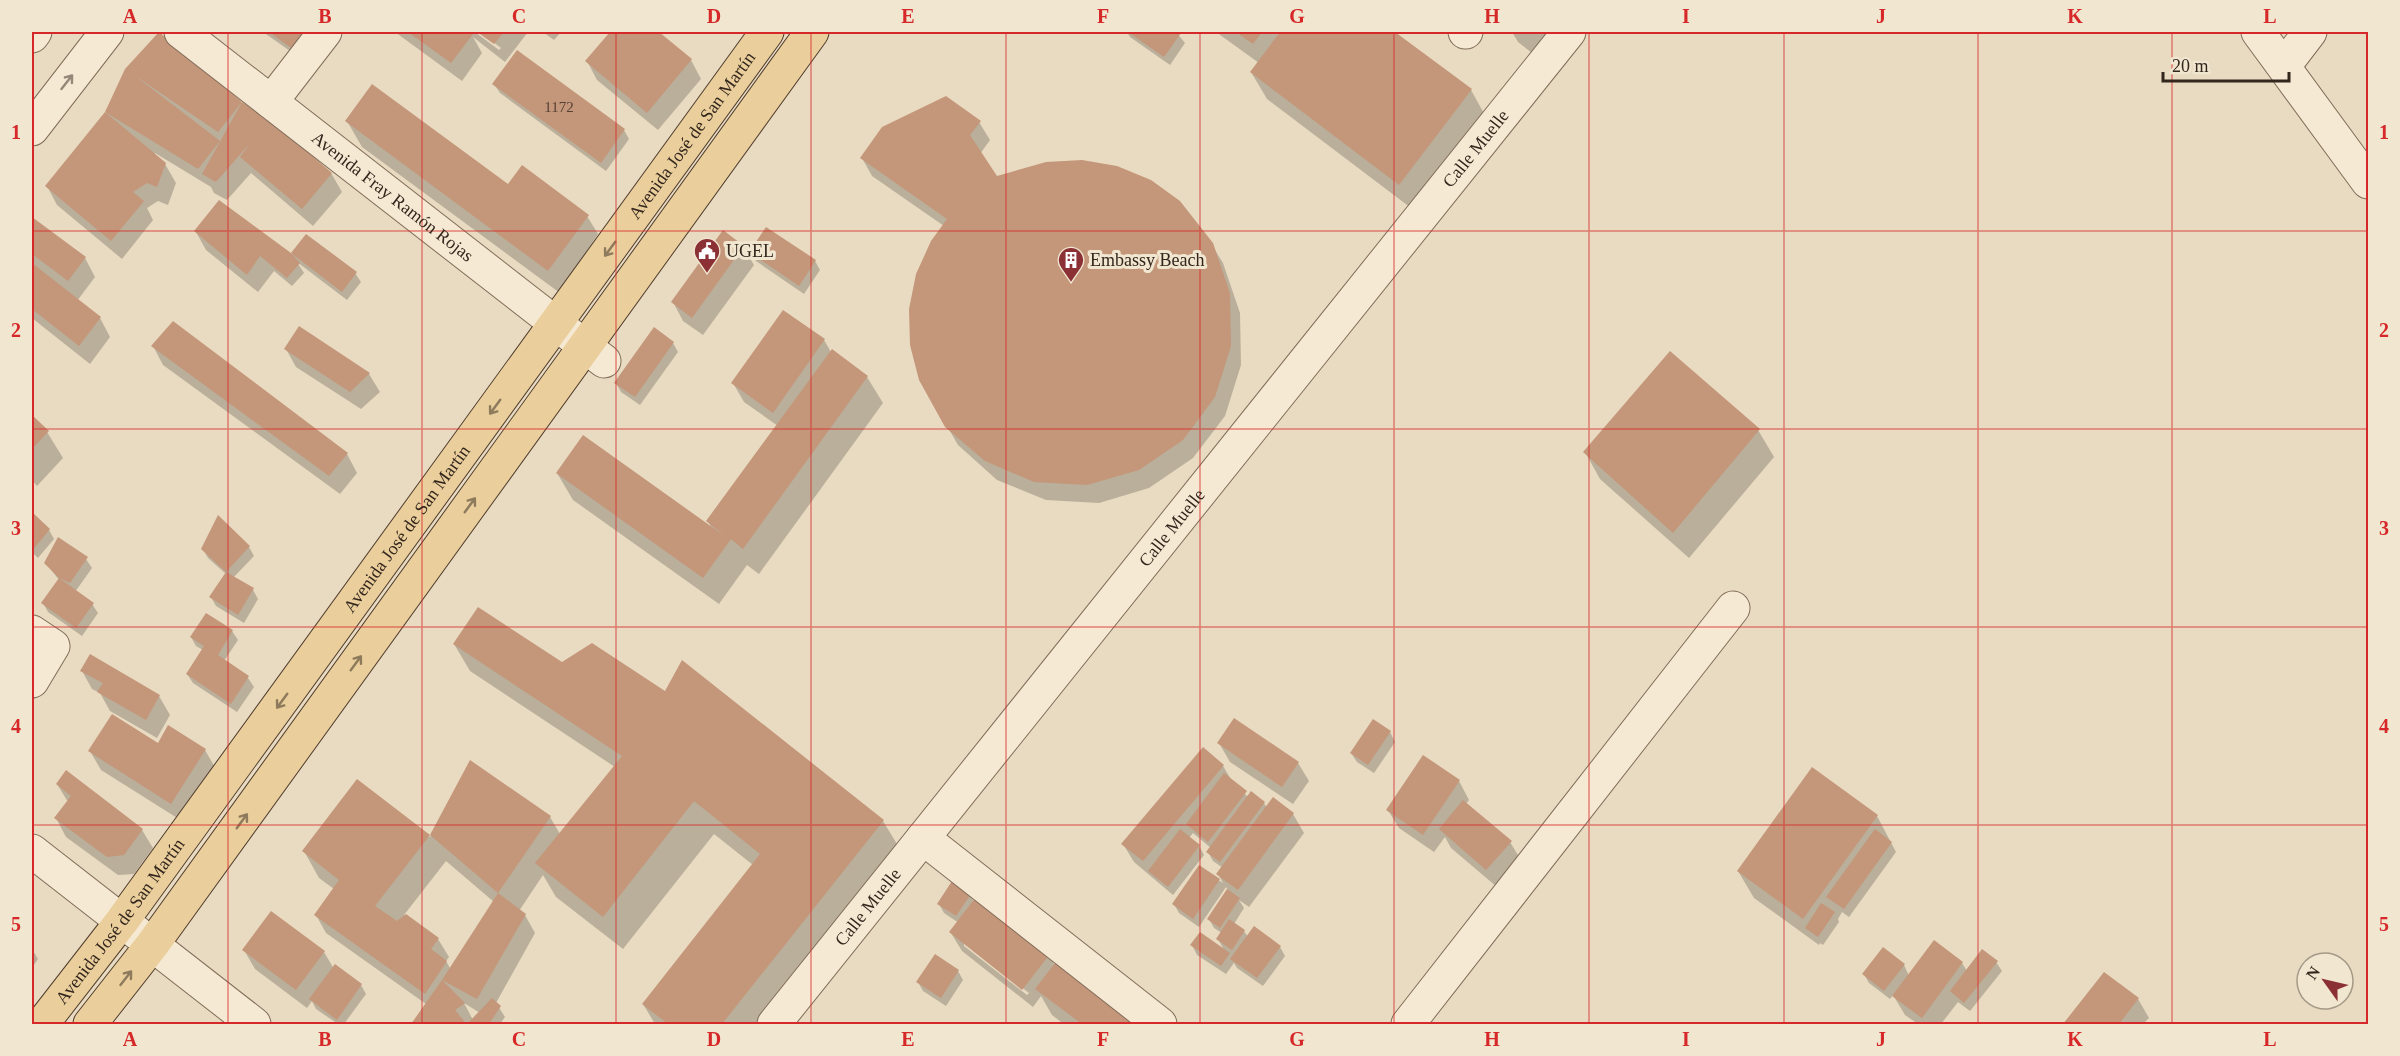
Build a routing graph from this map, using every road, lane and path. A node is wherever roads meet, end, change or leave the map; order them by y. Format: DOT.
graph roads {
  1 [pos="35,32"];
  2 [pos="107,32"];
  3 [pos="181,32"];
  4 [pos="325,32"];
  5 [pos="767,32"];
  6 [pos="812,32"];
  7 [pos="1569,32"];
  8 [pos="2258,32"];
  9 [pos="2310,32"];
  10 [pos="32,36"];
  11 [pos="2284,66"];
  12 [pos="271,102"];
  13 [pos="32,129"];
  14 [pos="2368,182"];
  15 [pos="555,324"];
  16 [pos="595,354"];
  17 [pos="1733,608"];
  18 [pos="32,632"];
  19 [pos="32,681"];
  20 [pos="923,838"];
  21 [pos="32,851"];
  22 [pos="122,921"];
  23 [pos="153,945"];
  24 [pos="42,1024"];
  25 [pos="90,1024"];
  26 [pos="254,1024"];
  27 [pos="774,1024"];
  28 [pos="1160,1024"];
  29 [pos="1408,1024"];
  1 -- 10 [label="street"];
  13 -- 2 [label="street, one-way"];
  3 -- 12 [label="street, Avenida Fray Ramón Rojas"];
  4 -- 12 [label="street"];
  5 -- 15 [label="main road, Avenida José de San Martín, one-way"];
  6 -- 16 [label="main road, Avenida José de San Martín"];
  7 -- 20 [label="street, Calle Muelle"];
  8 -- 11 [label="street"];
  9 -- 11 [label="street"];
  11 -- 14 [label="street"];
  12 -- 15 [label="street, Avenida Fray Ramón Rojas"];
  15 -- 16 [label="street, Avenida Fray Ramón Rojas"];
  15 -- 22 [label="main road, Avenida José de San Martín, one-way"];
  23 -- 16 [label="main road, Avenida José de San Martín, one-way"];
  17 -- 29 [label="street"];
  18 -- 19 [label="street"];
  20 -- 27 [label="street, Calle Muelle"];
  20 -- 28 [label="street"];
  21 -- 22 [label="street"];
  22 -- 23 [label="street"];
  22 -- 24 [label="main road, Avenida José de San Martín"];
  25 -- 23 [label="main road, Avenida José de San Martín, one-way"];
  23 -- 26 [label="street"];
}
